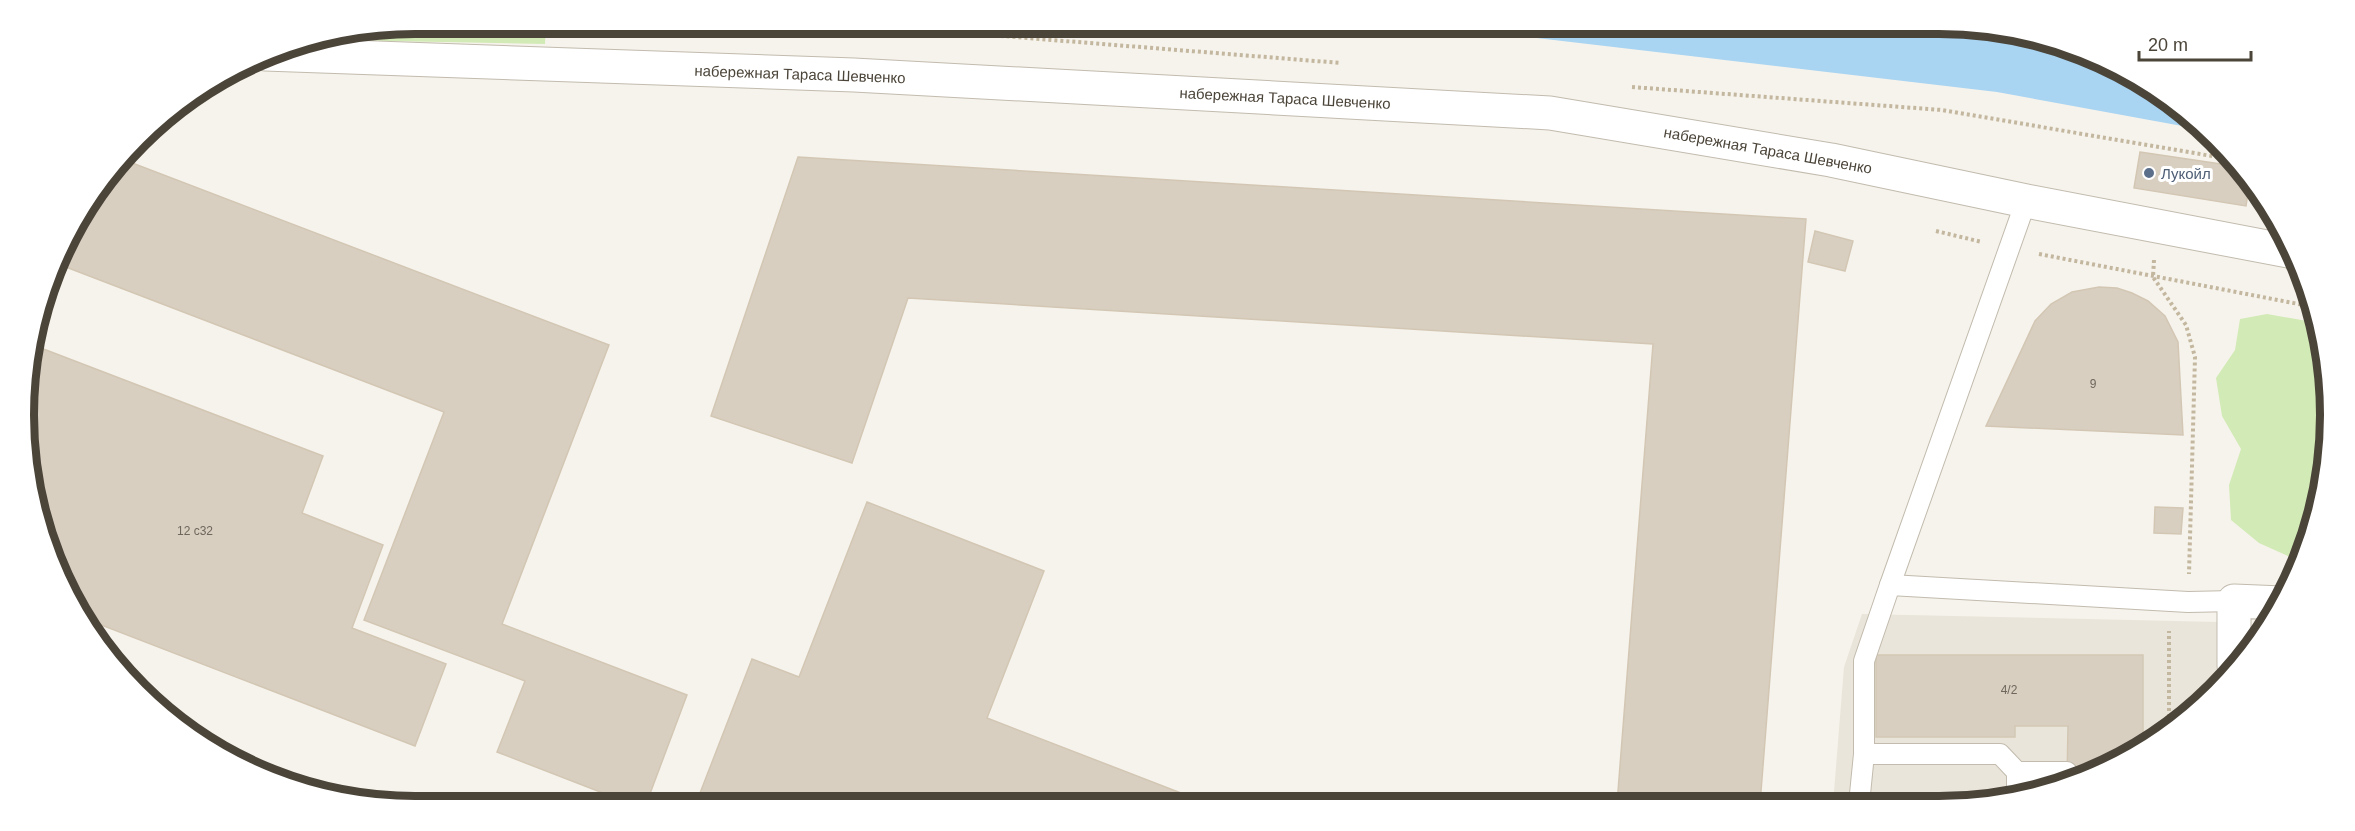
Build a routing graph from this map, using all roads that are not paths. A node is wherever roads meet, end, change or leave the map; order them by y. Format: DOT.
graph roads {
  1 [pos="293,55"];
  2 [pos="2026,201"];
  3 [pos="2282,250"];
  4 [pos="1890,585"];
  5 [pos="2234,601"];
  6 [pos="2271,603"];
  7 [pos="2234,657"];
  8 [pos="1864,754"];
  9 [pos="2017,772"];
  10 [pos="2067,772"];
  11 [pos="2017,788"];
  12 [pos="1860,796"];
  1 -- 2 [label="street, набережная Тараса Шевченко"];
  2 -- 3 [label="street, набережная Тараса Шевченко"];
  2 -- 4 [label="lane"];
  4 -- 5 [label="lane"];
  4 -- 8 [label="lane"];
  5 -- 6 [label="street"];
  5 -- 7 [label="street"];
  8 -- 9 [label="lane"];
  8 -- 12 [label="lane"];
  9 -- 10 [label="lane"];
  9 -- 11 [label="lane"];
}
